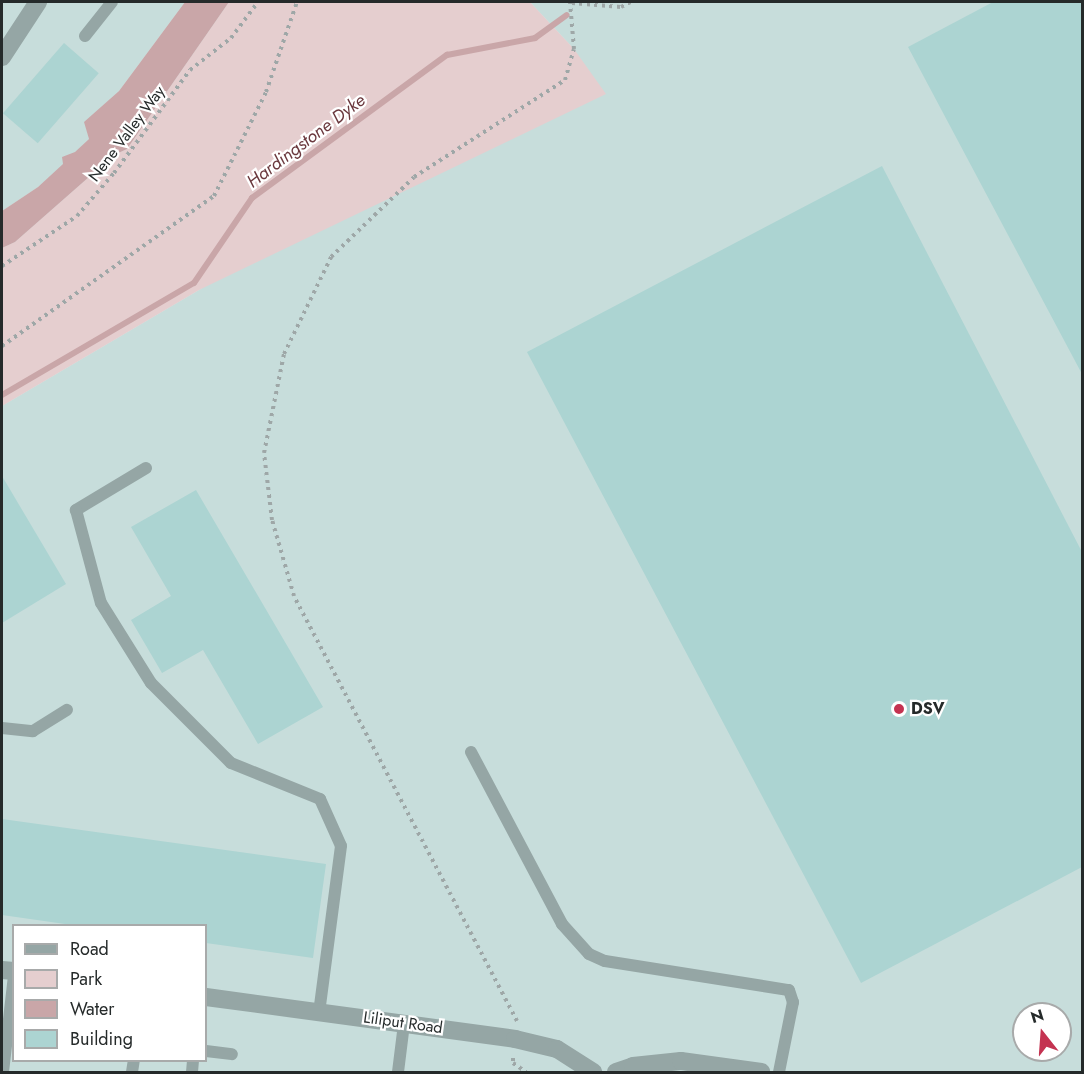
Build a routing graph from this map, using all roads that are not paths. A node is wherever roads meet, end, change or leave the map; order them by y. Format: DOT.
graph roads {
  1 [pos="38,2"];
  2 [pos="112,2"];
  3 [pos="85,36"];
  4 [pos="2,57"];
  5 [pos="146,468"];
  6 [pos="67,710"];
  7 [pos="2,728"];
  8 [pos="471,752"];
  9 [pos="12,993"];
  10 [pos="207,997"];
  11 [pos="319,1012"];
  12 [pos="404,1023"];
  13 [pos="207,1051"];
  14 [pos="232,1054"];
  15 [pos="3,1072"];
  16 [pos="398,1072"];
  17 [pos="592,1072"];
  18 [pos="616,1072"];
  19 [pos="760,1072"];
  20 [pos="779,1072"];
  1 -- 4 [label="street"];
  2 -- 3 [label="lane"];
  5 -- 11 [label="lane"];
  6 -- 7 [label="lane"];
  8 -- 20 [label="lane"];
  9 -- 15 [label="lane"];
  10 -- 11 [label="street, Liliput Road"];
  11 -- 12 [label="street, Liliput Road"];
  12 -- 16 [label="lane"];
  12 -- 17 [label="street, Liliput Road"];
  13 -- 14 [label="lane"];
  18 -- 19 [label="street"];
}
